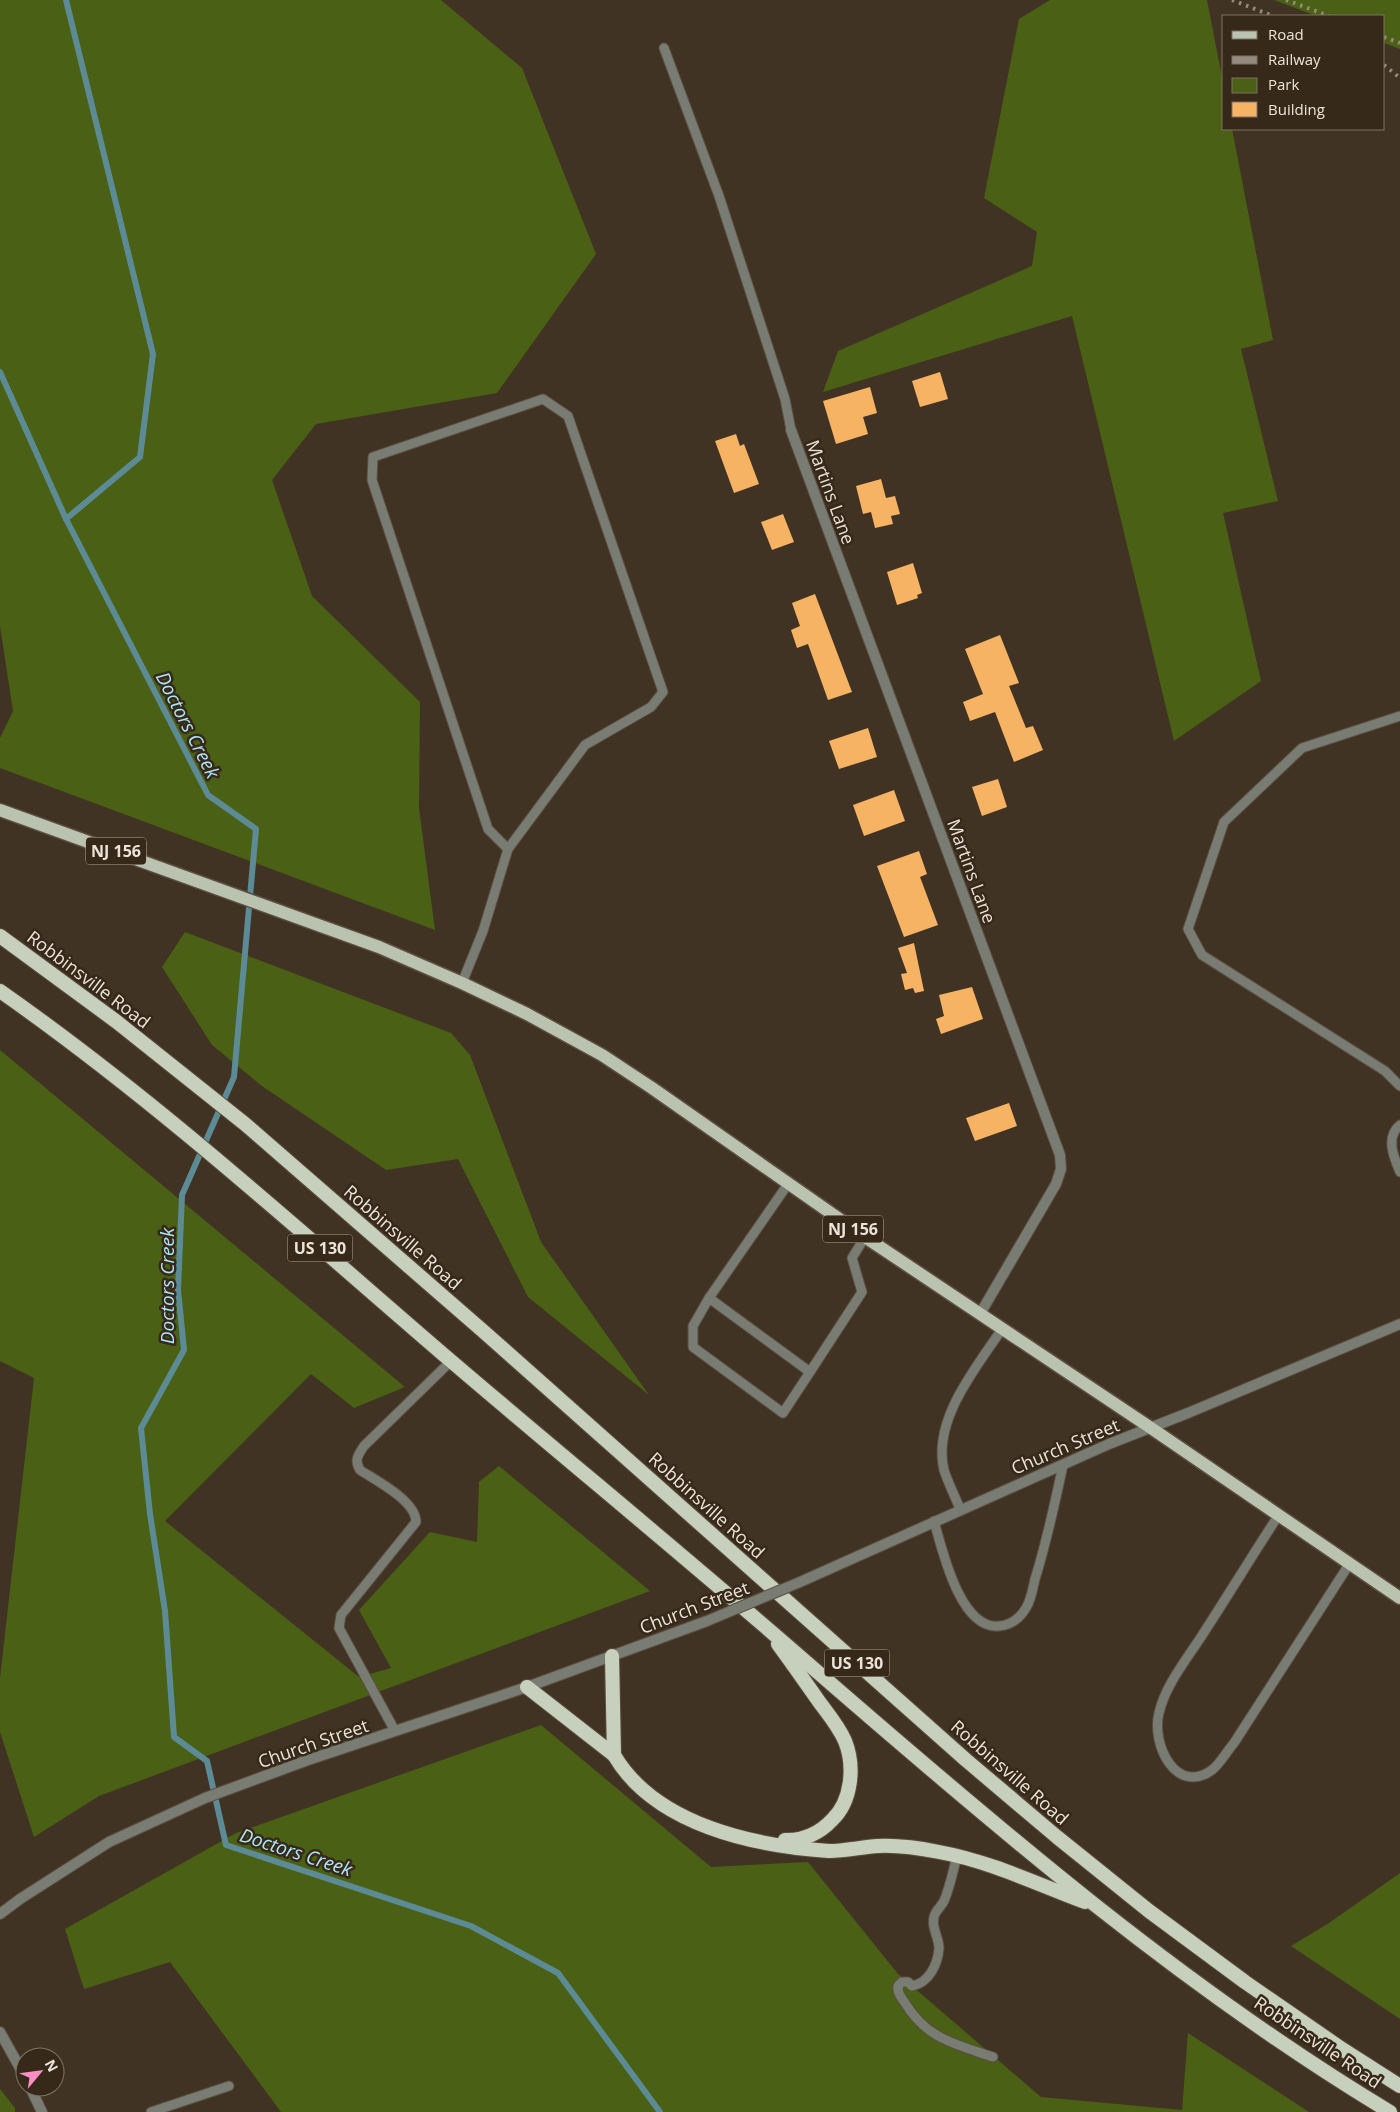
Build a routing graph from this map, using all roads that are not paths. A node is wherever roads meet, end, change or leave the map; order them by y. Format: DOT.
graph roads {
  1 [pos="664,48"];
  2 [pos="791,430"];
  3 [pos="1400,716"];
  4 [pos="0,810"];
  5 [pos="508,849"];
  6 [pos="0,936"];
  7 [pos="462,983"];
  8 [pos="0,991"];
  9 [pos="1400,1086"];
  10 [pos="1400,1125"];
  11 [pos="1400,1172"];
  12 [pos="788,1184"];
  13 [pos="865,1237"];
  14 [pos="709,1298"];
  15 [pos="980,1314"];
  16 [pos="1400,1324"];
  17 [pos="1002,1329"];
  18 [pos="451,1361"];
  19 [pos="810,1372"];
  20 [pos="1150,1428"];
  21 [pos="1063,1465"];
  22 [pos="960,1509"];
  23 [pos="1278,1516"];
  24 [pos="934,1520"];
  25 [pos="1350,1563"];
  26 [pos="1400,1598"];
  27 [pos="764,1625"];
  28 [pos="612,1656"];
  29 [pos="527,1687"];
  30 [pos="395,1731"];
  31 [pos="614,1755"];
  32 [pos="757,1840"];
  33 [pos="957,1856"];
  34 [pos="1095,1906"];
  35 [pos="0,1914"];
  36 [pos="0,2032"];
  37 [pos="993,2056"];
  38 [pos="15,2060"];
  39 [pos="230,2086"];
  40 [pos="1400,2086"];
  41 [pos="35,2097"];
  42 [pos="42,2112"];
  43 [pos="151,2112"];
  44 [pos="1390,2112"];
  1 -- 2 [label="lane"];
  2 -- 15 [label="street, Martins Lane"];
  3 -- 9 [label="lane"];
  4 -- 7 [label="main road, NJ 156"];
  5 -- 5 [label="lane"];
  5 -- 7 [label="lane"];
  6 -- 40 [label="highway, Robbinsville Road / US 130"];
  7 -- 12 [label="main road, NJ 156"];
  8 -- 18 [label="highway, Robbinsville Road / US 130"];
  10 -- 11 [label="lane"];
  12 -- 13 [label="main road, NJ 156"];
  12 -- 14 [label="lane"];
  13 -- 15 [label="main road, NJ 156"];
  13 -- 19 [label="lane"];
  14 -- 19 [label="lane"];
  14 -- 19 [label="lane"];
  15 -- 17 [label="main road, NJ 156"];
  16 -- 20 [label="street, Church Street"];
  17 -- 20 [label="main road, NJ 156"];
  17 -- 22 [label="lane"];
  18 -- 27 [label="highway, Robbinsville Road / US 130"];
  18 -- 30 [label="lane"];
  20 -- 21 [label="street, Church Street"];
  20 -- 23 [label="main road, NJ 156"];
  21 -- 22 [label="street, Church Street"];
  21 -- 24 [label="lane"];
  22 -- 24 [label="street, Church Street"];
  23 -- 25 [label="main road, NJ 156"];
  23 -- 25 [label="lane"];
  24 -- 28 [label="street, Church Street, bridge"];
  25 -- 26 [label="main road, NJ 156"];
  27 -- 32 [label="highway"];
  27 -- 34 [label="highway, Robbinsville Road / US 130"];
  28 -- 29 [label="street, Church Street"];
  28 -- 31 [label="highway"];
  29 -- 30 [label="street, Church Street"];
  29 -- 31 [label="highway"];
  30 -- 35 [label="street, Church Street"];
  31 -- 32 [label="highway"];
  32 -- 33 [label="highway"];
  33 -- 34 [label="highway"];
  33 -- 37 [label="lane"];
  34 -- 44 [label="highway, Robbinsville Road / US 130"];
  36 -- 38 [label="street"];
  39 -- 43 [label="lane"];
  41 -- 42 [label="street"];
}
